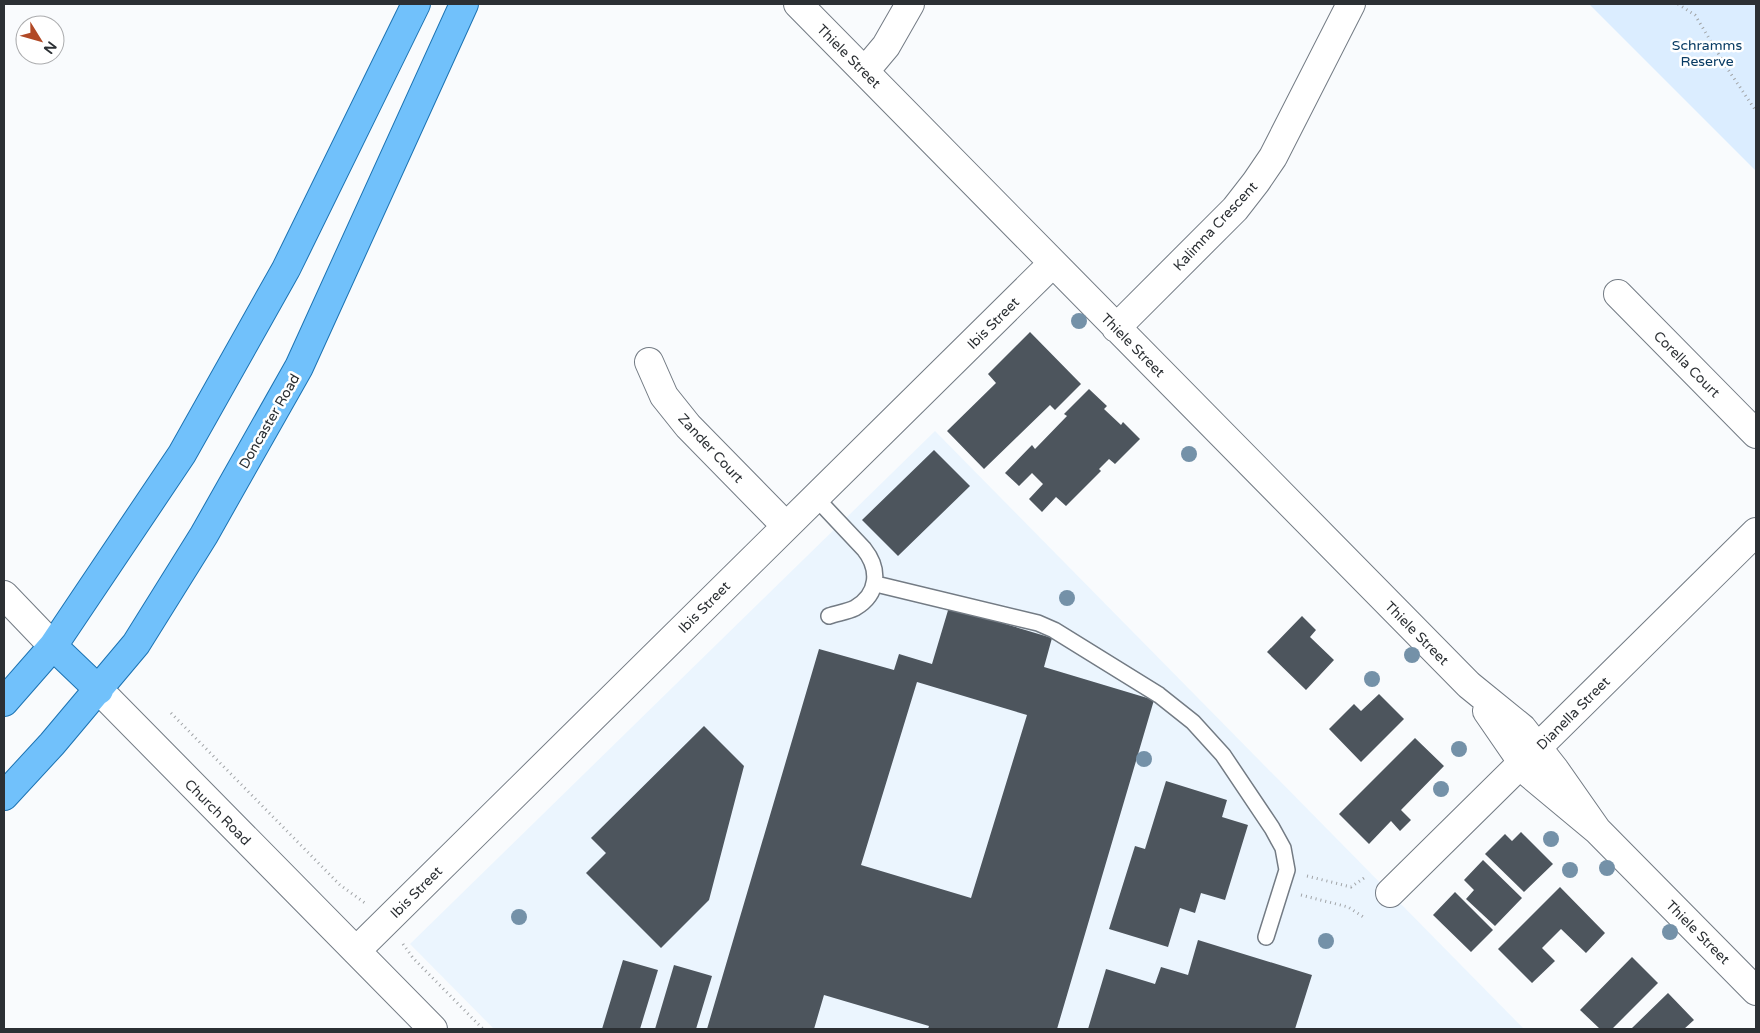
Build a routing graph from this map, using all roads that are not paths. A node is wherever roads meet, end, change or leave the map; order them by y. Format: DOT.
graph roads {
  1 [pos="416,4"];
  2 [pos="464,4"];
  3 [pos="798,4"];
  4 [pos="910,4"];
  5 [pos="1351,4"];
  6 [pos="865,71"];
  7 [pos="1052,264"];
  8 [pos="1618,294"];
  9 [pos="1116,328"];
  10 [pos="649,362"];
  11 [pos="1756,434"];
  12 [pos="815,497"];
  13 [pos="786,526"];
  14 [pos="1756,532"];
  15 [pos="876,584"];
  16 [pos="4,595"];
  17 [pos="829,616"];
  18 [pos="53,646"];
  19 [pos="99,690"];
  20 [pos="4,702"];
  21 [pos="1529,756"];
  22 [pos="4,796"];
  23 [pos="1390,893"];
  24 [pos="1266,937"];
  25 [pos="356,951"];
  26 [pos="1756,991"];
  27 [pos="433,1029"];
  1 -- 18 [label="main road"];
  2 -- 19 [label="main road, Doncaster Road"];
  3 -- 6 [label="street, Thiele Street"];
  4 -- 6 [label="street"];
  5 -- 9 [label="street, Kalimna Crescent"];
  6 -- 7 [label="street, Thiele Street"];
  7 -- 9 [label="street, Thiele Street"];
  7 -- 12 [label="street, Ibis Street"];
  8 -- 11 [label="street, Corella Court"];
  9 -- 21 [label="street, Thiele Street"];
  10 -- 13 [label="street, Zander Court"];
  12 -- 13 [label="street, Ibis Street"];
  12 -- 15 [label="lane"];
  13 -- 25 [label="street, Ibis Street"];
  14 -- 21 [label="street, Dianella Street"];
  15 -- 17 [label="lane"];
  15 -- 24 [label="lane"];
  16 -- 18 [label="street, Church Road"];
  18 -- 19 [label="main road, Church Road"];
  18 -- 20 [label="main road"];
  19 -- 22 [label="main road, Doncaster Road"];
  19 -- 25 [label="street, Church Road"];
  21 -- 23 [label="street, Dianella Street"];
  21 -- 26 [label="street, Thiele Street"];
  25 -- 27 [label="street, Church Road"];
}
